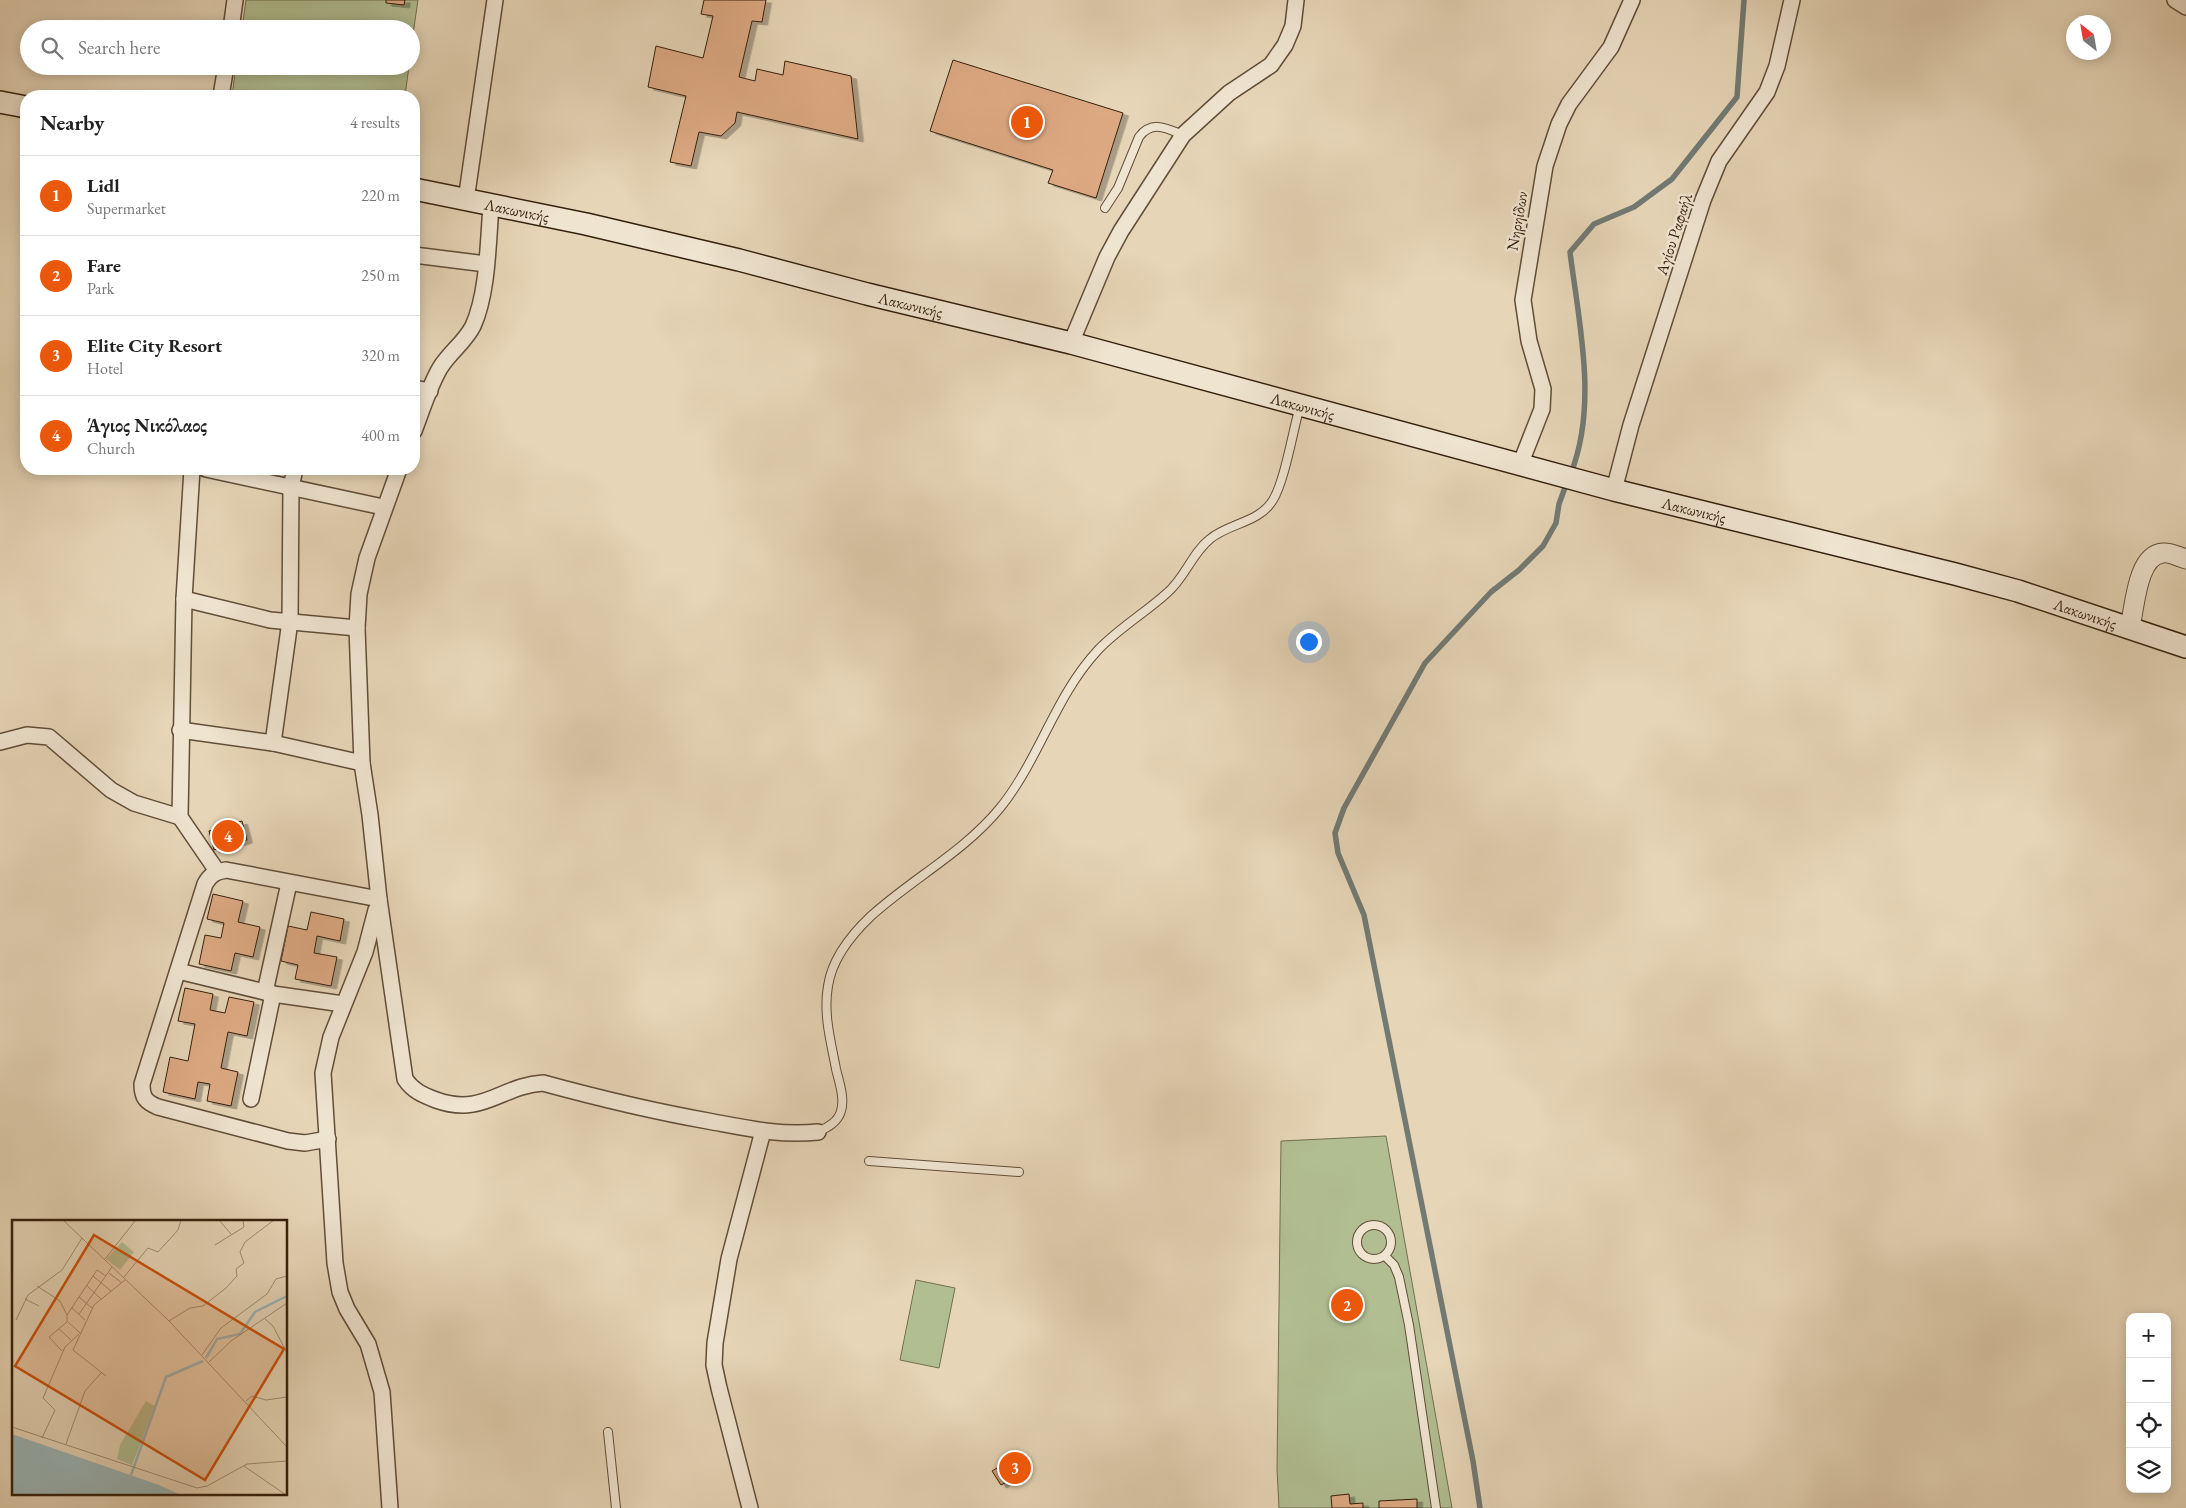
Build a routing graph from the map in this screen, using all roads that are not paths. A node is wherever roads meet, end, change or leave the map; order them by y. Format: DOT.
graph roads {
  1 [pos="235,0"];
  2 [pos="495,0"];
  3 [pos="1296,0"];
  4 [pos="1632,0"];
  5 [pos="1792,0"];
  6 [pos="2175,0"];
  7 [pos="2186,7"];
  8 [pos="232,20"];
  9 [pos="225,75"];
  10 [pos="223,90"];
  11 [pos="0,102"];
  12 [pos="20,106"];
  13 [pos="1183,135"];
  14 [pos="420,190"];
  15 [pos="466,200"];
  16 [pos="491,206"];
  17 [pos="1105,208"];
  18 [pos="420,255"];
  19 [pos="486,264"];
  20 [pos="1071,343"];
  21 [pos="420,389"];
  22 [pos="430,391"];
  23 [pos="1300,406"];
  24 [pos="420,416"];
  25 [pos="1523,466"];
  26 [pos="192,475"];
  27 [pos="234,475"];
  28 [pos="293,475"];
  29 [pos="397,475"];
  30 [pos="290,487"];
  31 [pos="1614,490"];
  32 [pos="384,508"];
  33 [pos="2186,559"];
  34 [pos="184,599"];
  35 [pos="290,621"];
  36 [pos="2130,627"];
  37 [pos="357,628"];
  38 [pos="2186,647"];
  39 [pos="180,730"];
  40 [pos="0,742"];
  41 [pos="273,743"];
  42 [pos="362,763"];
  43 [pos="180,817"];
  44 [pos="217,872"];
  45 [pos="289,883"];
  46 [pos="378,899"];
  47 [pos="178,971"];
  48 [pos="269,993"];
  49 [pos="343,1004"];
  50 [pos="251,1099"];
  51 [pos="763,1131"];
  52 [pos="818,1132"];
  53 [pos="328,1139"];
  54 [pos="868,1161"];
  55 [pos="1019,1172"];
  56 [pos="1385,1256"];
  57 [pos="608,1432"];
  58 [pos="390,1508"];
  59 [pos="616,1508"];
  60 [pos="750,1508"];
  61 [pos="1436,1508"];
  1 -- 8 [label="street"];
  2 -- 15 [label="street"];
  3 -- 13 [label="street"];
  4 -- 25 [label="street, Νηρηίδων"];
  5 -- 31 [label="street, Αγίου Ραφαήλ"];
  6 -- 7 [label="street"];
  9 -- 10 [label="street"];
  11 -- 12 [label="main road"];
  13 -- 17 [label="lane"];
  13 -- 20 [label="street"];
  14 -- 15 [label="main road, Λακωνικής"];
  15 -- 16 [label="main road, Λακωνικής"];
  16 -- 19 [label="street"];
  16 -- 20 [label="main road, Λακωνικής"];
  18 -- 19 [label="street"];
  19 -- 22 [label="street"];
  20 -- 23 [label="main road, Λακωνικής"];
  21 -- 22 [label="street"];
  22 -- 24 [label="street"];
  23 -- 25 [label="main road, Λακωνικής"];
  23 -- 52 [label="lane"];
  25 -- 31 [label="main road, Λακωνικής"];
  26 -- 34 [label="street"];
  27 -- 30 [label="street"];
  28 -- 30 [label="street"];
  29 -- 32 [label="street"];
  30 -- 32 [label="street"];
  30 -- 35 [label="street"];
  31 -- 36 [label="main road, Λακωνικής"];
  32 -- 37 [label="street"];
  33 -- 36 [label="street"];
  34 -- 35 [label="street"];
  34 -- 39 [label="street"];
  35 -- 37 [label="street"];
  35 -- 41 [label="street"];
  36 -- 38 [label="main road, Λακωνικής"];
  37 -- 42 [label="street"];
  39 -- 41 [label="street"];
  39 -- 43 [label="street"];
  40 -- 43 [label="street"];
  41 -- 42 [label="street"];
  42 -- 46 [label="street"];
  43 -- 44 [label="street"];
  44 -- 45 [label="street"];
  44 -- 47 [label="street"];
  45 -- 46 [label="street"];
  45 -- 48 [label="street"];
  46 -- 49 [label="street"];
  46 -- 51 [label="street"];
  47 -- 48 [label="street"];
  47 -- 53 [label="street"];
  48 -- 49 [label="street"];
  48 -- 50 [label="street"];
  49 -- 53 [label="street"];
  51 -- 52 [label="street"];
  51 -- 60 [label="street"];
  53 -- 58 [label="street"];
  54 -- 55 [label="lane"];
  56 -- 56 [label="lane"];
  56 -- 61 [label="lane"];
  57 -- 59 [label="lane"];
}
